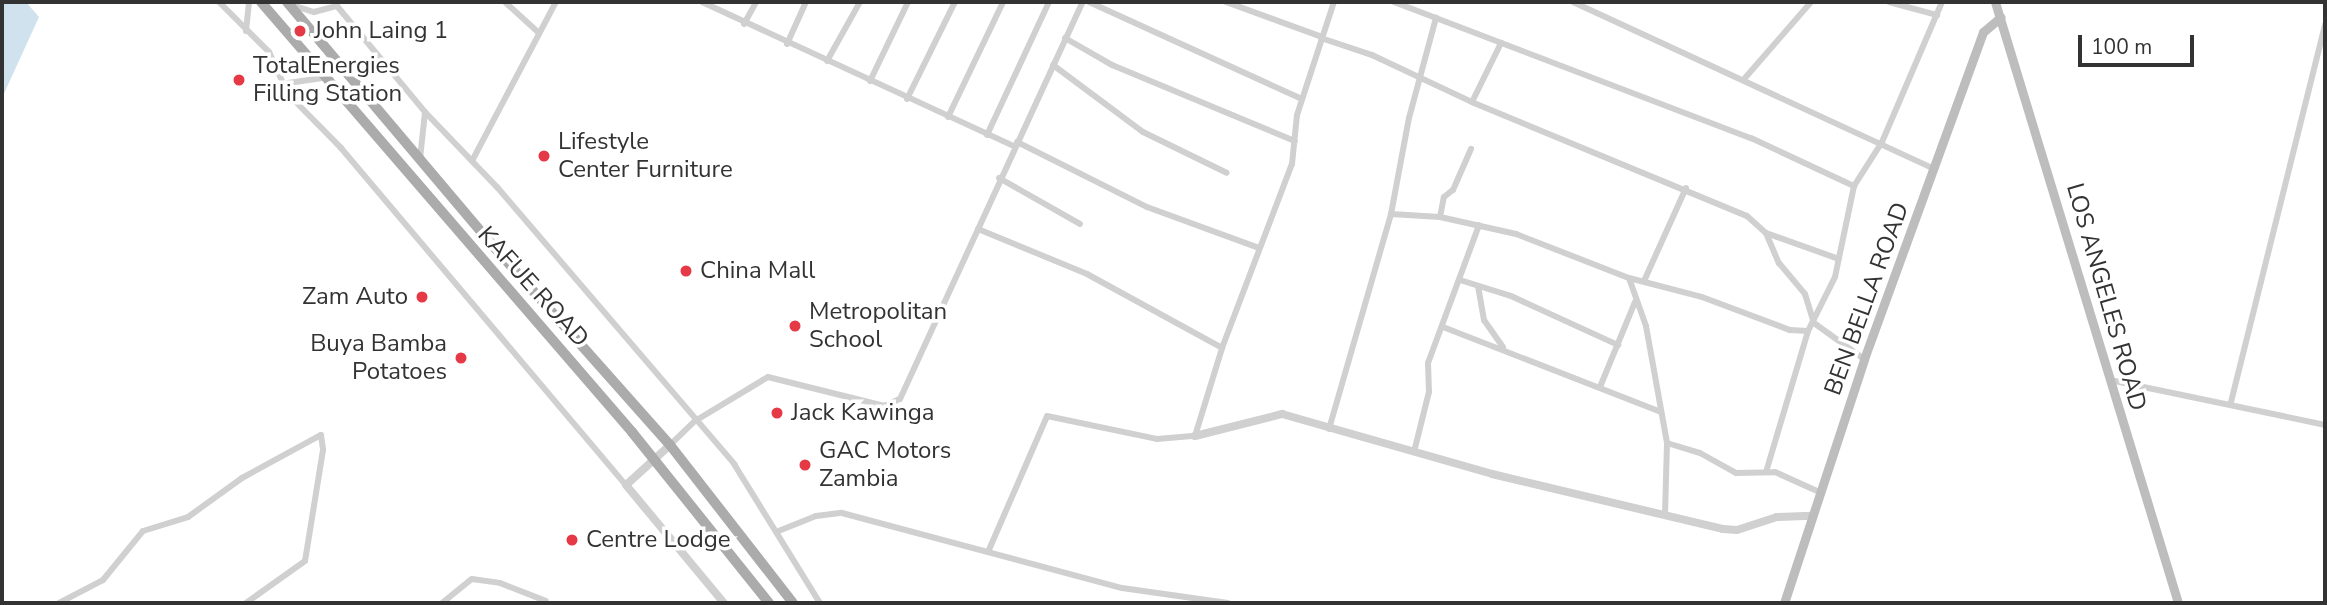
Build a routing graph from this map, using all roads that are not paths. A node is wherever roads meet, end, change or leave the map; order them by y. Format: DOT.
graph roads {
  1 [pos="219,2"];
  2 [pos="249,2"];
  3 [pos="261,2"];
  4 [pos="287,2"];
  5 [pos="505,2"];
  6 [pos="555,2"];
  7 [pos="704,2"];
  8 [pos="756,2"];
  9 [pos="806,2"];
  10 [pos="860,2"];
  11 [pos="908,2"];
  12 [pos="955,2"];
  13 [pos="1003,2"];
  14 [pos="1049,2"];
  15 [pos="1083,2"];
  16 [pos="1089,2"];
  17 [pos="1226,2"];
  18 [pos="1334,2"];
  19 [pos="1394,2"];
  20 [pos="1573,2"];
  21 [pos="1811,2"];
  22 [pos="1889,2"];
  23 [pos="1942,2"];
  24 [pos="1995,2"];
  25 [pos="335,4"];
  26 [pos="1937,15"];
  27 [pos="2001,17"];
  28 [pos="1436,18"];
  29 [pos="744,24"];
  30 [pos="2325,24"];
  31 [pos="246,31"];
  32 [pos="539,33"];
  33 [pos="1065,38"];
  34 [pos="1322,38"];
  35 [pos="787,44"];
  36 [pos="1501,44"];
  37 [pos="827,61"];
  38 [pos="1053,65"];
  39 [pos="323,78"];
  40 [pos="1745,78"];
  41 [pos="1421,79"];
  42 [pos="870,81"];
  43 [pos="281,84"];
  44 [pos="907,99"];
  45 [pos="1302,99"];
  46 [pos="1472,102"];
  47 [pos="425,112"];
  48 [pos="948,117"];
  49 [pos="987,135"];
  50 [pos="1295,141"];
  51 [pos="1882,142"];
  52 [pos="1015,144"];
  53 [pos="1471,149"];
  54 [pos="419,160"];
  55 [pos="472,161"];
  56 [pos="1935,169"];
  57 [pos="1227,173"];
  58 [pos="999,178"];
  59 [pos="1854,186"];
  60 [pos="1686,188"];
  61 [pos="1391,214"];
  62 [pos="1440,217"];
  63 [pos="1080,224"];
  64 [pos="1479,225"];
  65 [pos="978,229"];
  66 [pos="1766,233"];
  67 [pos="1259,248"];
  68 [pos="1839,259"];
  69 [pos="1629,278"];
  70 [pos="1460,280"];
  71 [pos="1644,281"];
  72 [pos="1478,286"];
  73 [pos="1636,302"];
  74 [pos="1814,323"];
  75 [pos="1443,327"];
  76 [pos="1808,331"];
  77 [pos="1618,345"];
  78 [pos="1222,348"];
  79 [pos="1504,348"];
  80 [pos="1864,359"];
  81 [pos="2110,380"];
  82 [pos="1600,387"];
  83 [pos="2231,402"];
  84 [pos="1661,412"];
  85 [pos="695,421"];
  86 [pos="2325,425"];
  87 [pos="1329,431"];
  88 [pos="1195,436"];
  89 [pos="1667,443"];
  90 [pos="670,445"];
  91 [pos="1414,452"];
  92 [pos="654,459"];
  93 [pos="1766,472"];
  94 [pos="626,485"];
  95 [pos="1819,492"];
  96 [pos="1665,515"];
  97 [pos="1812,516"];
  98 [pos="776,532"];
  99 [pos="988,552"];
  100 [pos="545,601"];
  101 [pos="59,603"];
  102 [pos="246,603"];
  103 [pos="442,603"];
  104 [pos="724,603"];
  105 [pos="769,603"];
  106 [pos="793,603"];
  107 [pos="820,603"];
  108 [pos="1228,603"];
  109 [pos="1784,603"];
  110 [pos="2178,603"];
  1 -- 31 [label="street"];
  2 -- 31 [label="street"];
  3 -- 39 [label="main road, KAFUE ROAD"];
  4 -- 25 [label="street"];
  4 -- 54 [label="main road, KAFUE ROAD"];
  5 -- 32 [label="street"];
  6 -- 32 [label="street"];
  7 -- 29 [label="street"];
  8 -- 29 [label="street"];
  9 -- 35 [label="street"];
  10 -- 37 [label="street"];
  11 -- 42 [label="street"];
  12 -- 44 [label="street"];
  13 -- 48 [label="street"];
  14 -- 49 [label="street"];
  15 -- 33 [label="street"];
  16 -- 45 [label="street"];
  17 -- 34 [label="street"];
  18 -- 34 [label="street"];
  19 -- 28 [label="street"];
  20 -- 40 [label="street"];
  21 -- 40 [label="street"];
  22 -- 26 [label="street"];
  23 -- 26 [label="street"];
  24 -- 27 [label="main road, LOS ANGELES ROAD"];
  25 -- 47 [label="street"];
  26 -- 51 [label="street"];
  27 -- 56 [label="main road, BEN BELLA ROAD"];
  27 -- 81 [label="main road, LOS ANGELES ROAD"];
  28 -- 36 [label="street"];
  28 -- 41 [label="street"];
  29 -- 35 [label="street"];
  30 -- 83 [label="street"];
  31 -- 43 [label="street"];
  32 -- 55 [label="street"];
  33 -- 38 [label="street"];
  33 -- 50 [label="street"];
  34 -- 41 [label="street"];
  34 -- 45 [label="street"];
  35 -- 37 [label="street"];
  36 -- 46 [label="street"];
  36 -- 59 [label="street"];
  37 -- 42 [label="street"];
  38 -- 52 [label="street"];
  38 -- 57 [label="street"];
  39 -- 43 [label="street"];
  39 -- 92 [label="main road, KAFUE ROAD"];
  40 -- 51 [label="street"];
  41 -- 46 [label="street"];
  41 -- 61 [label="street"];
  42 -- 44 [label="street"];
  43 -- 94 [label="street"];
  44 -- 48 [label="street"];
  45 -- 50 [label="street"];
  46 -- 60 [label="street"];
  47 -- 54 [label="street"];
  47 -- 55 [label="street"];
  48 -- 49 [label="street"];
  49 -- 52 [label="street"];
  50 -- 67 [label="street"];
  51 -- 56 [label="street"];
  51 -- 59 [label="street"];
  52 -- 58 [label="street"];
  52 -- 67 [label="street"];
  53 -- 62 [label="street"];
  54 -- 90 [label="main road, KAFUE ROAD"];
  55 -- 85 [label="street"];
  56 -- 80 [label="main road, BEN BELLA ROAD"];
  58 -- 63 [label="street"];
  58 -- 65 [label="street"];
  59 -- 68 [label="street"];
  60 -- 66 [label="street"];
  60 -- 71 [label="street"];
  61 -- 62 [label="street"];
  61 -- 87 [label="street"];
  62 -- 64 [label="street"];
  64 -- 69 [label="street"];
  64 -- 70 [label="street"];
  65 -- 78 [label="street"];
  65 -- 85 [label="street"];
  66 -- 68 [label="street"];
  66 -- 74 [label="street"];
  67 -- 78 [label="street"];
  68 -- 74 [label="street"];
  69 -- 71 [label="street"];
  69 -- 73 [label="street"];
  70 -- 72 [label="street"];
  70 -- 75 [label="street"];
  71 -- 76 [label="street"];
  72 -- 77 [label="street"];
  72 -- 79 [label="street"];
  73 -- 77 [label="street"];
  73 -- 84 [label="street"];
  74 -- 76 [label="street"];
  74 -- 80 [label="street"];
  75 -- 79 [label="street"];
  75 -- 91 [label="street"];
  76 -- 93 [label="street"];
  77 -- 82 [label="street"];
  78 -- 88 [label="street"];
  79 -- 82 [label="street"];
  80 -- 95 [label="main road, BEN BELLA ROAD"];
  81 -- 83 [label="street"];
  81 -- 110 [label="main road, LOS ANGELES ROAD"];
  82 -- 84 [label="street"];
  83 -- 86 [label="street"];
  84 -- 89 [label="street"];
  85 -- 90 [label="street"];
  85 -- 98 [label="street"];
  87 -- 88 [label="street"];
  87 -- 91 [label="street"];
  88 -- 99 [label="street"];
  89 -- 93 [label="street"];
  89 -- 96 [label="street"];
  90 -- 92 [label="street"];
  90 -- 106 [label="main road, KAFUE ROAD"];
  91 -- 96 [label="street"];
  92 -- 94 [label="street"];
  92 -- 105 [label="main road, KAFUE ROAD"];
  93 -- 95 [label="street"];
  94 -- 104 [label="street"];
  95 -- 97 [label="main road, BEN BELLA ROAD"];
  96 -- 97 [label="street"];
  97 -- 109 [label="main road, BEN BELLA ROAD"];
  98 -- 99 [label="street"];
  98 -- 107 [label="street"];
  99 -- 108 [label="street"];
  100 -- 103 [label="street"];
  101 -- 102 [label="street"];
}
